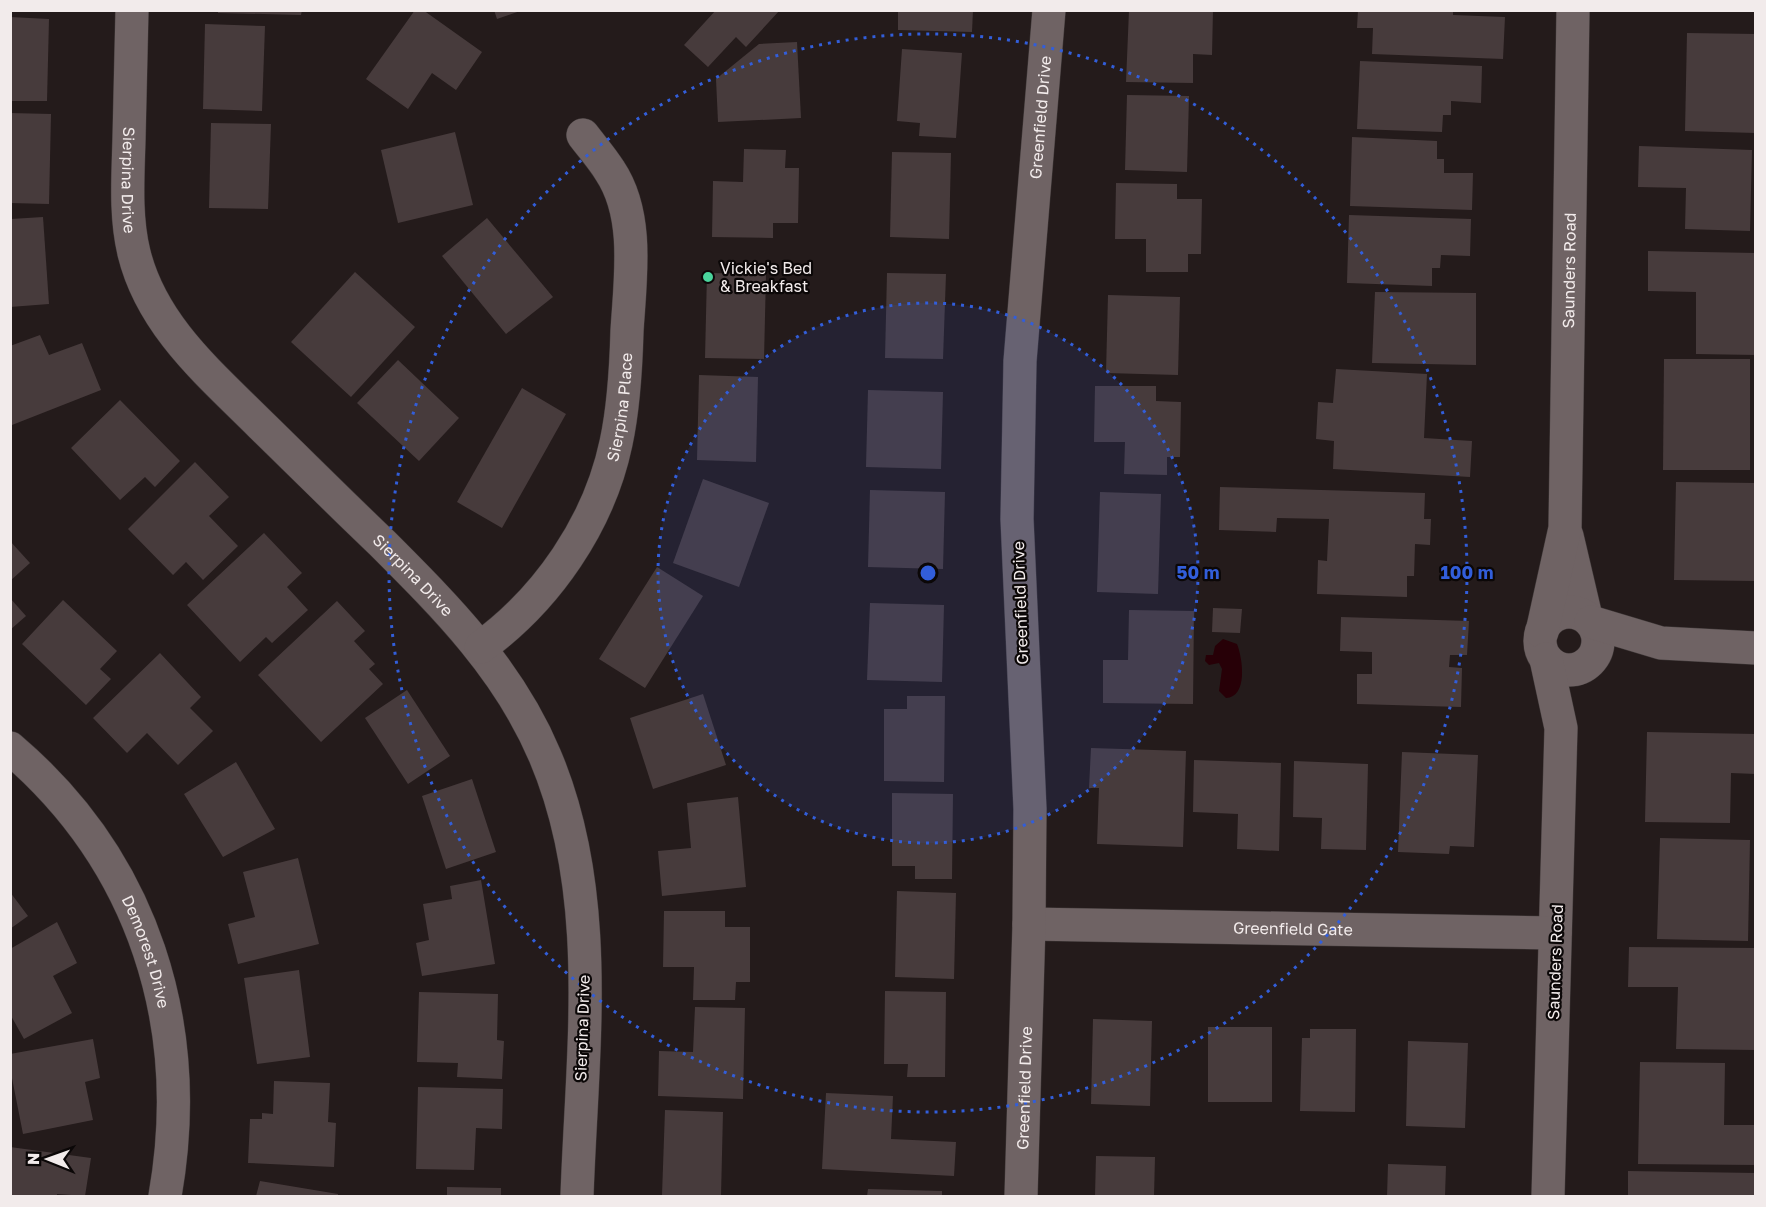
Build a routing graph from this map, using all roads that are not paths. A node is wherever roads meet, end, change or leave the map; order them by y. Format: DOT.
graph roads {
  1 [pos="132,10"];
  2 [pos="1049,10"];
  3 [pos="1572,10"];
  4 [pos="583,135"];
  5 [pos="1565,528"];
  6 [pos="1588,620"];
  7 [pos="1661,643"];
  8 [pos="1544,645"];
  9 [pos="481,646"];
  10 [pos="1755,648"];
  11 [pos="1586,664"];
  12 [pos="1562,728"];
  13 [pos="10,748"];
  14 [pos="1029,924"];
  15 [pos="1556,933"];
  16 [pos="165,1197"];
  17 [pos="577,1197"];
  18 [pos="1021,1197"];
  19 [pos="1548,1197"];
  1 -- 9 [label="street, Sierpina Drive"];
  2 -- 14 [label="street, Greenfield Drive"];
  3 -- 5 [label="street, Saunders Road"];
  4 -- 9 [label="street, Sierpina Place"];
  5 -- 6 [label="street, Saunders Road"];
  5 -- 8 [label="street, Saunders Road"];
  6 -- 7 [label="street"];
  6 -- 8 [label="street"];
  6 -- 11 [label="street, Saunders Road"];
  7 -- 10 [label="street"];
  7 -- 11 [label="street"];
  8 -- 11 [label="street"];
  8 -- 12 [label="street, Saunders Road"];
  9 -- 17 [label="street, Sierpina Drive"];
  11 -- 12 [label="street, Saunders Road"];
  12 -- 15 [label="street, Saunders Road"];
  13 -- 16 [label="street, Demorest Drive"];
  14 -- 15 [label="street, Greenfield Gate"];
  14 -- 18 [label="street, Greenfield Drive"];
  15 -- 19 [label="street, Saunders Road"];
}
